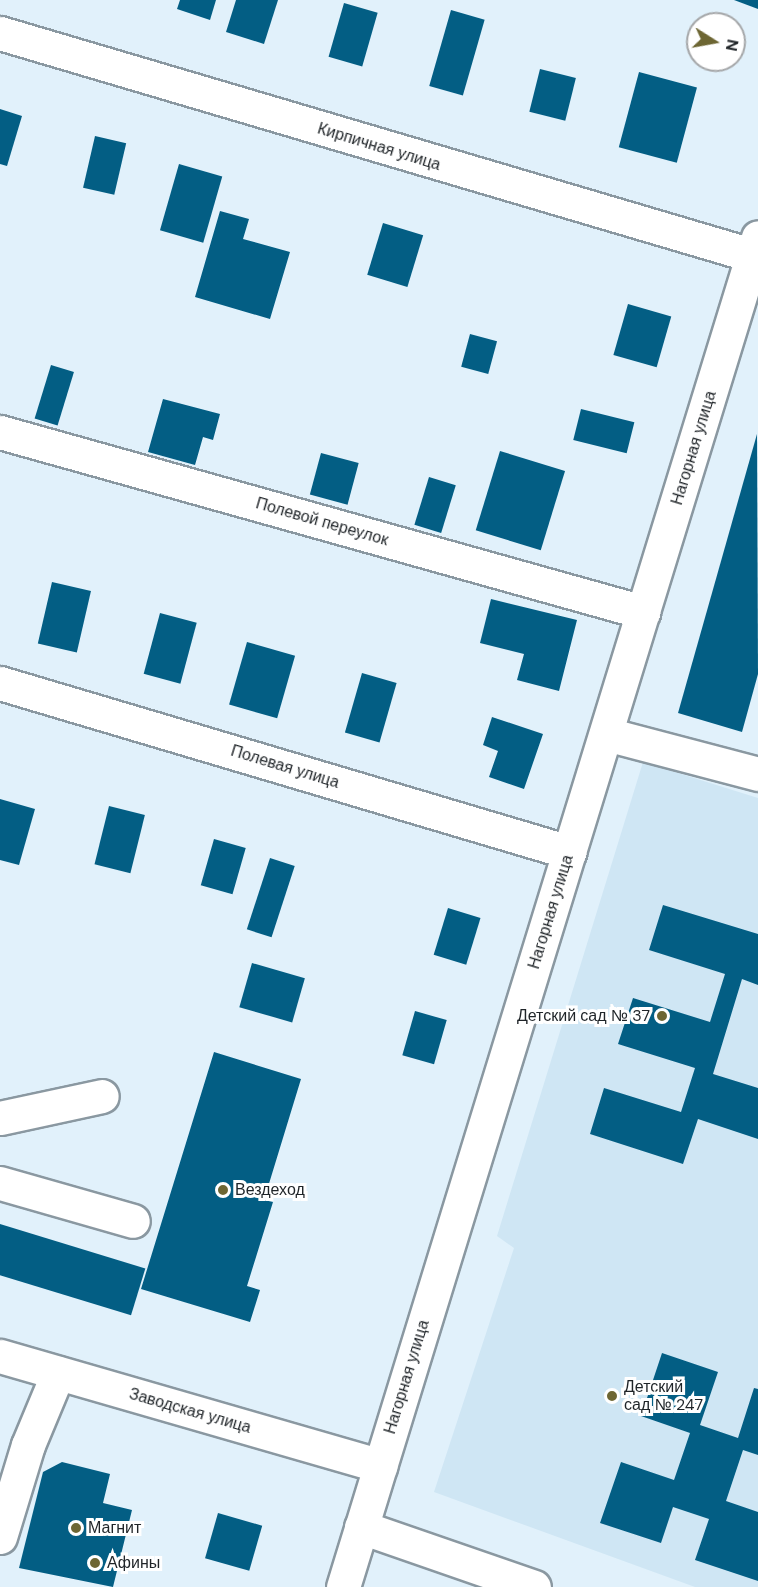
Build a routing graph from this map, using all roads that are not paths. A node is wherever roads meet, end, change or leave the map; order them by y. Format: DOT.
graph roads {
  1 [pos="0,33"];
  2 [pos="756,250"];
  3 [pos="0,432"];
  4 [pos="643,612"];
  5 [pos="0,683"];
  6 [pos="606,734"];
  7 [pos="758,774"];
  8 [pos="569,852"];
  9 [pos="102,1096"];
  10 [pos="0,1118"];
  11 [pos="0,1183"];
  12 [pos="133,1221"];
  13 [pos="0,1356"];
  14 [pos="58,1373"];
  15 [pos="380,1466"];
  16 [pos="361,1527"];
  17 [pos="0,1537"];
  18 [pos="343,1587"];
  19 [pos="534,1587"];
  1 -- 2 [label="street, Кирпичная улица"];
  2 -- 4 [label="street, Нагорная улица"];
  3 -- 4 [label="street, Полевой переулок"];
  4 -- 6 [label="street, Нагорная улица"];
  5 -- 8 [label="street, Полевая улица"];
  6 -- 7 [label="street"];
  6 -- 8 [label="street, Нагорная улица"];
  8 -- 15 [label="street, Нагорная улица"];
  9 -- 10 [label="street"];
  11 -- 12 [label="street"];
  13 -- 14 [label="street, Заводская улица"];
  14 -- 15 [label="street, Заводская улица"];
  14 -- 17 [label="street"];
  15 -- 16 [label="street, Нагорная улица"];
  16 -- 18 [label="street, Нагорная улица"];
  16 -- 19 [label="street"];
}
